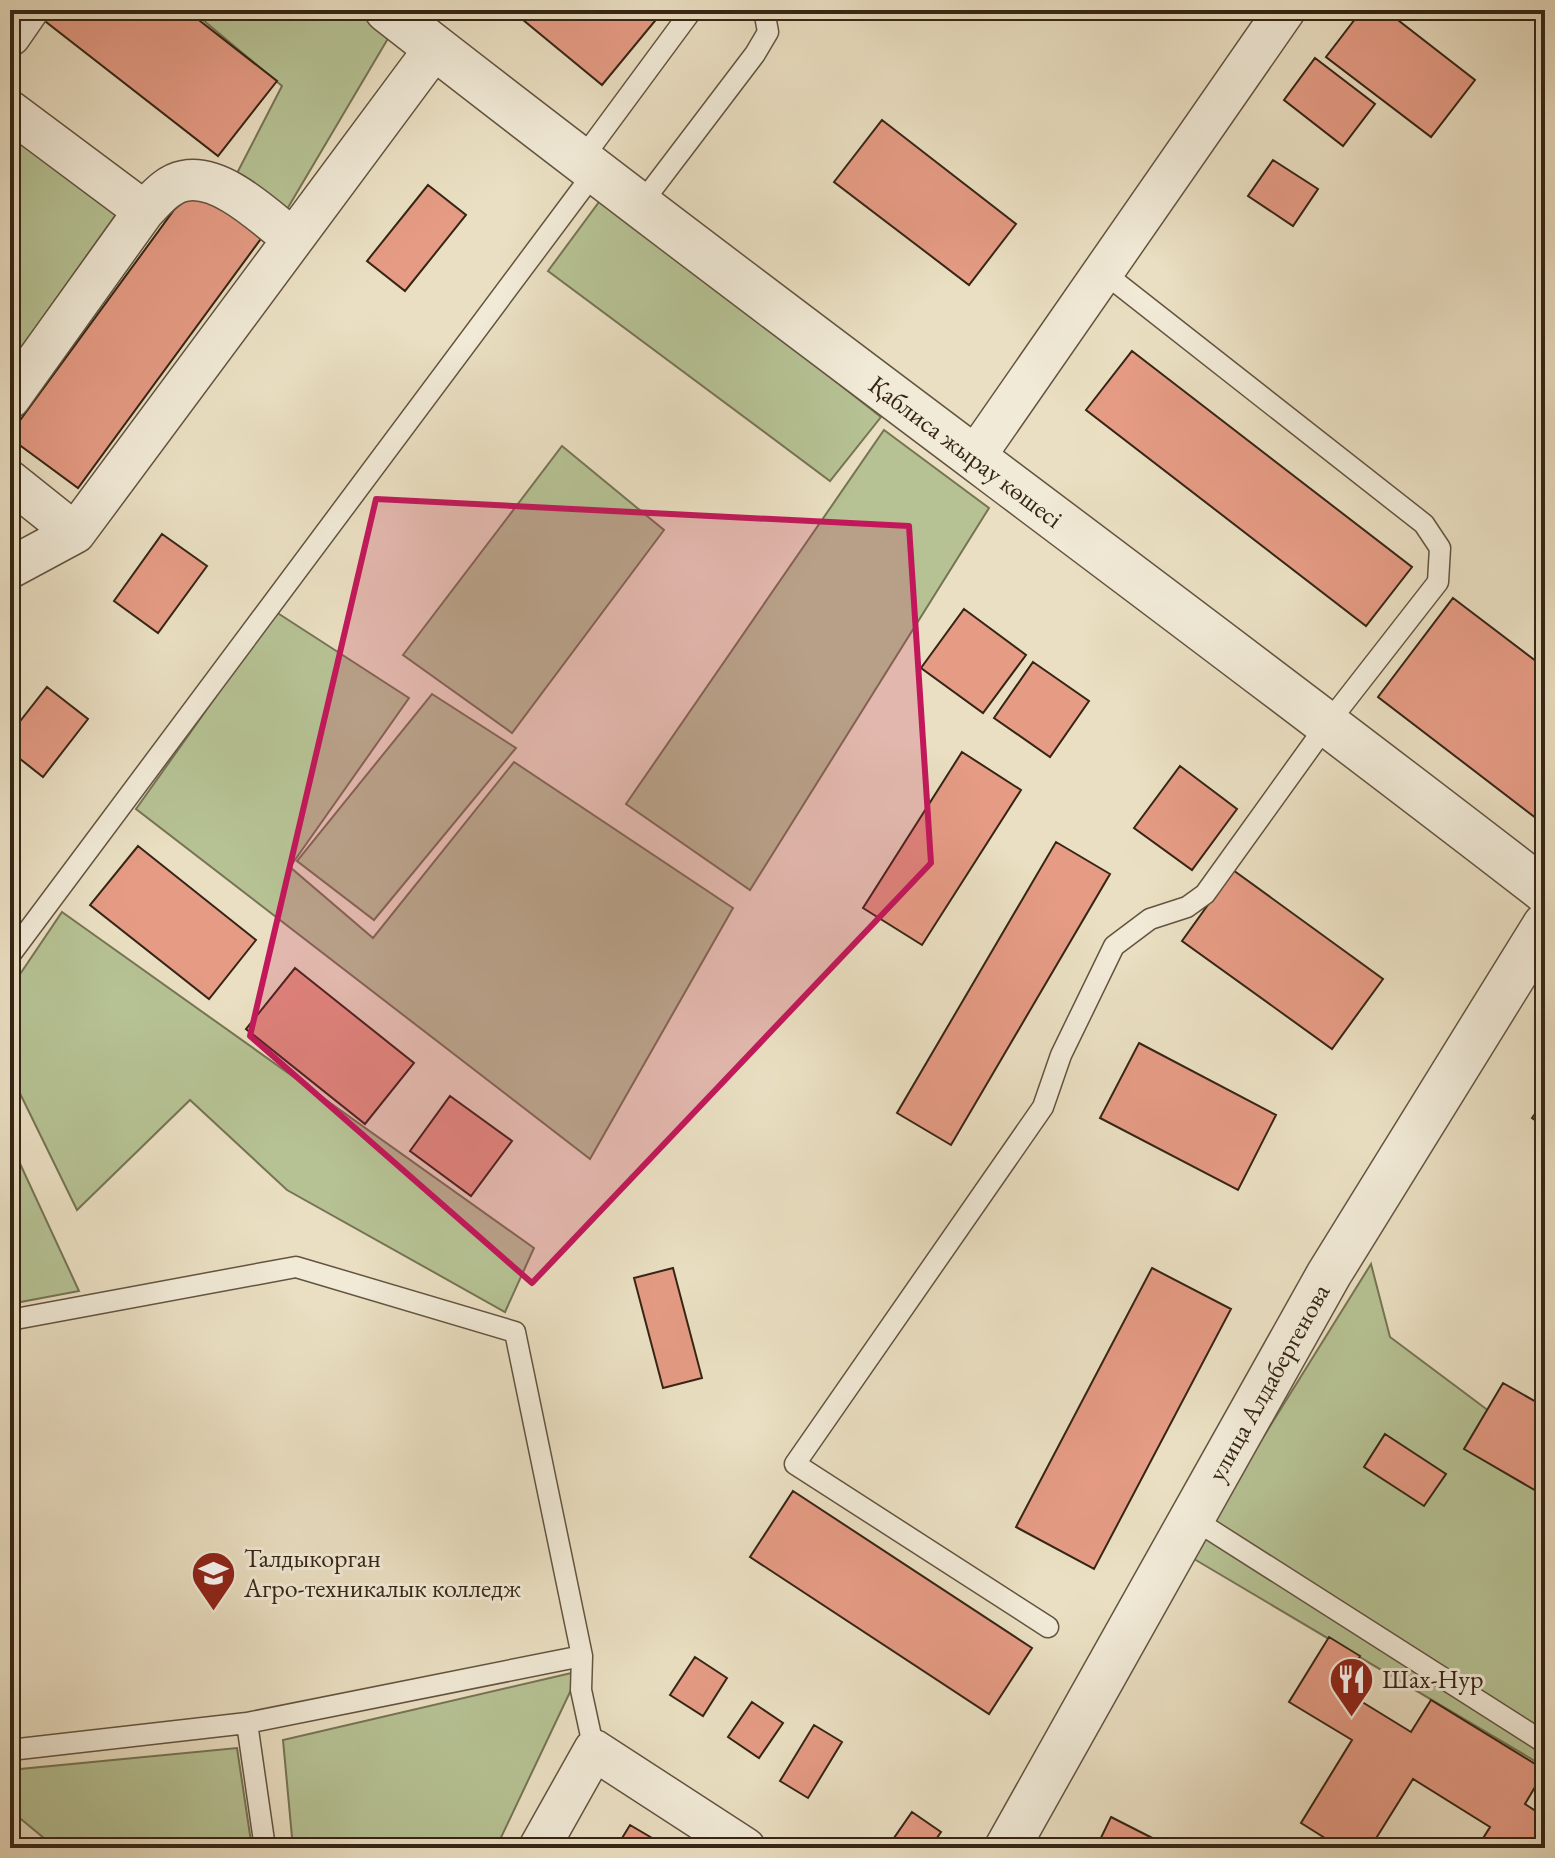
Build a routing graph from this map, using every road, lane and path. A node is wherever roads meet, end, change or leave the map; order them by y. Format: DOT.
graph roads {
  1 [pos="28,10"];
  2 [pos="387,10"];
  3 [pos="692,10"];
  4 [pos="764,10"];
  5 [pos="1285,10"];
  6 [pos="10,36"];
  7 [pos="435,48"];
  8 [pos="10,111"];
  9 [pos="589,165"];
  10 [pos="641,204"];
  11 [pos="144,211"];
  12 [pos="293,239"];
  13 [pos="1103,272"];
  14 [pos="10,398"];
  15 [pos="974,458"];
  16 [pos="10,481"];
  17 [pos="75,533"];
  18 [pos="10,568"];
  19 [pos="1328,723"];
  20 [pos="1545,891"];
  21 [pos="1545,925"];
  22 [pos="10,955"];
  23 [pos="10,1320"];
  24 [pos="1192,1518"];
  25 [pos="1048,1627"];
  26 [pos="582,1656"];
  27 [pos="247,1723"];
  28 [pos="1545,1743"];
  29 [pos="10,1750"];
  30 [pos="594,1750"];
  31 [pos="265,1848"];
  32 [pos="539,1848"];
  33 [pos="745,1848"];
  34 [pos="1007,1848"];
  1 -- 6 [label="street"];
  2 -- 7 [label="street, Қаблиса жырау көшесі"];
  3 -- 9 [label="lane"];
  4 -- 10 [label="lane"];
  5 -- 13 [label="street"];
  7 -- 9 [label="street, Қаблиса жырау көшесі"];
  7 -- 12 [label="street"];
  8 -- 11 [label="street"];
  9 -- 10 [label="street, Қаблиса жырау көшесі"];
  9 -- 22 [label="lane"];
  10 -- 15 [label="street, Қаблиса жырау көшесі"];
  11 -- 12 [label="street"];
  11 -- 14 [label="street"];
  12 -- 17 [label="street"];
  13 -- 15 [label="street"];
  13 -- 19 [label="lane"];
  15 -- 19 [label="street, Қаблиса жырау көшесі"];
  16 -- 17 [label="street"];
  17 -- 18 [label="street"];
  19 -- 20 [label="street, Қаблиса жырау көшесі"];
  19 -- 25 [label="lane"];
  21 -- 24 [label="street, улица Алдабергенова"];
  23 -- 26 [label="lane"];
  24 -- 28 [label="lane"];
  24 -- 34 [label="street, улица Алдабергенова"];
  26 -- 27 [label="lane"];
  26 -- 30 [label="lane"];
  27 -- 29 [label="lane"];
  27 -- 31 [label="lane"];
  30 -- 32 [label="street"];
  30 -- 33 [label="street"];
}
